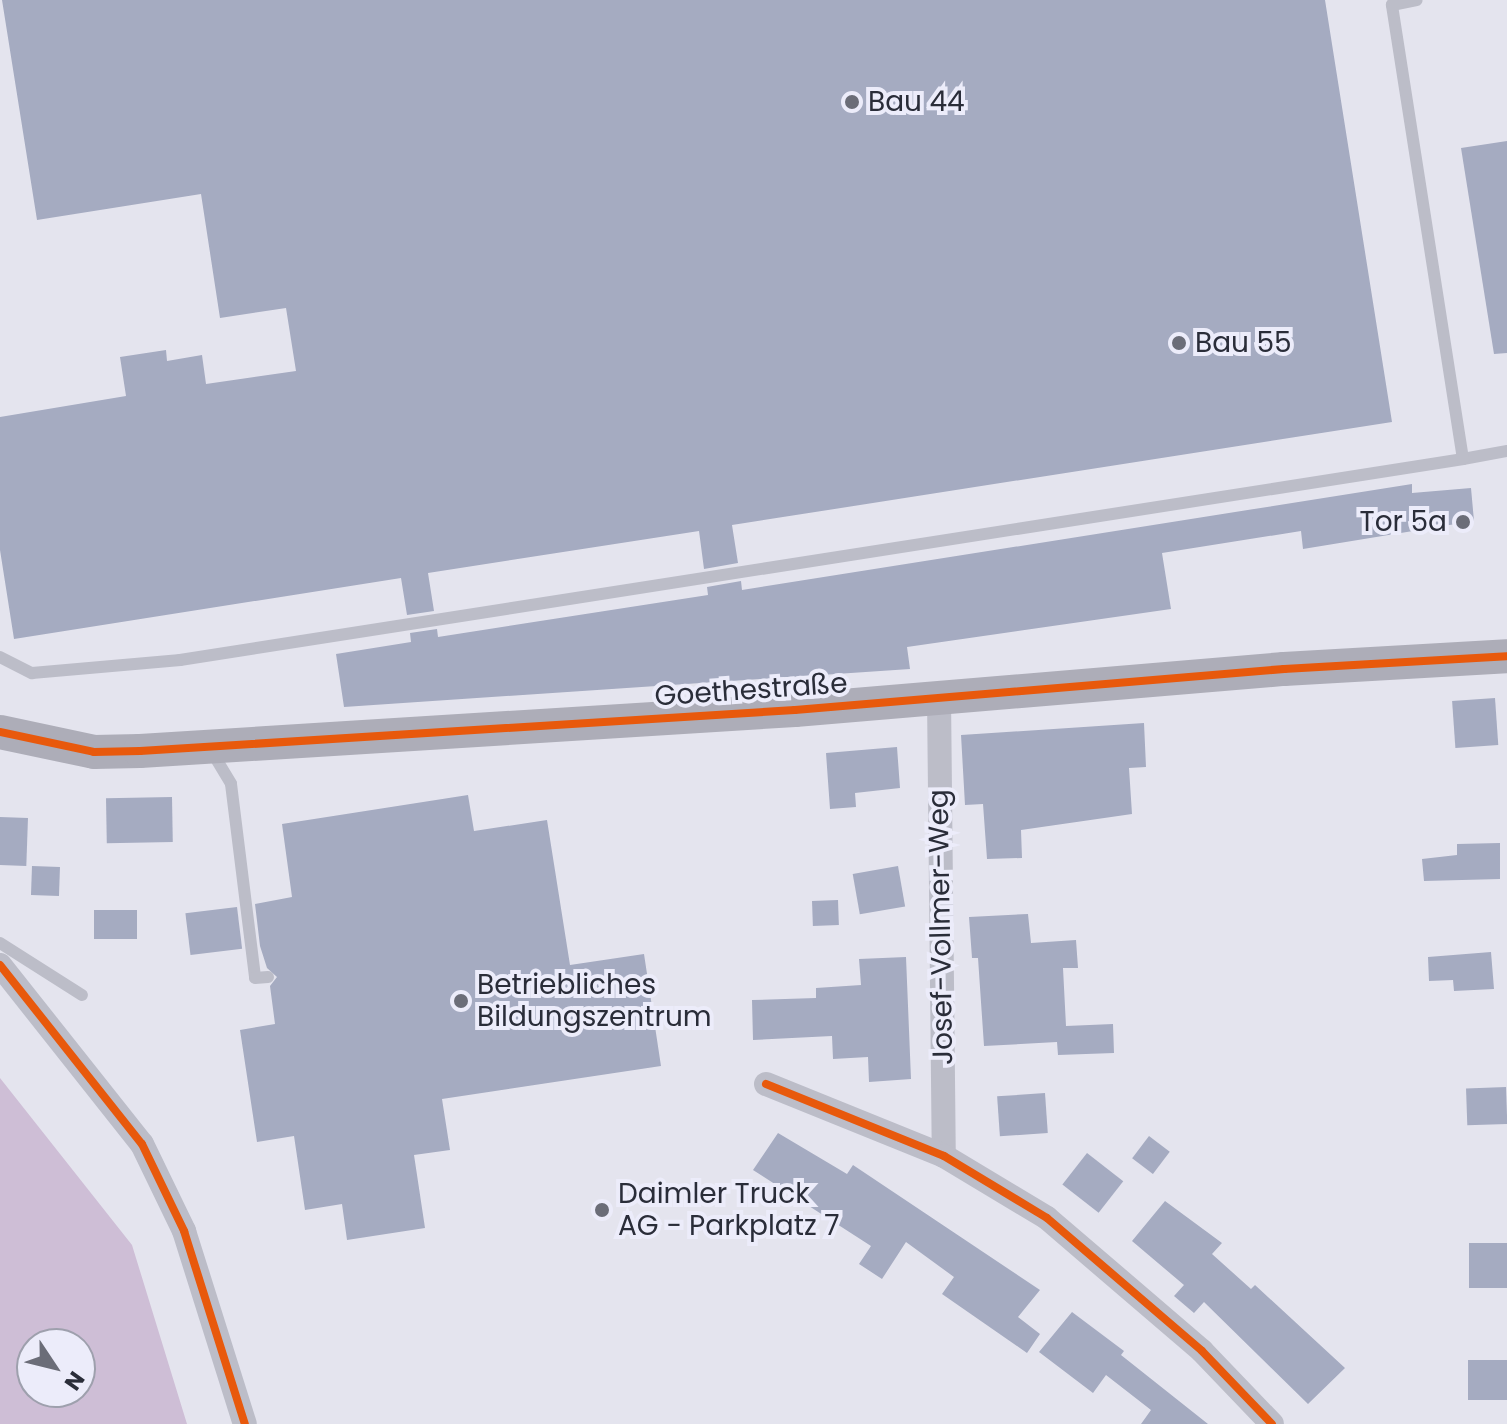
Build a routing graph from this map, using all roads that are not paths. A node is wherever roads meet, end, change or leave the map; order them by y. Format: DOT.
graph roads {
  1 [pos="1417,0"];
  2 [pos="1507,451"];
  3 [pos="1463,459"];
  4 [pos="1507,656"];
  5 [pos="0,657"];
  6 [pos="939,697"];
  7 [pos="0,732"];
  8 [pos="209,745"];
  9 [pos="0,943"];
  10 [pos="0,965"];
  11 [pos="268,977"];
  12 [pos="82,995"];
  13 [pos="766,1084"];
  14 [pos="944,1156"];
  15 [pos="245,1424"];
  16 [pos="1272,1424"];
  1 -- 3 [label="lane"];
  2 -- 3 [label="lane"];
  3 -- 5 [label="lane"];
  4 -- 6 [label="street, Goethestraße"];
  6 -- 8 [label="street, Goethestraße"];
  6 -- 14 [label="street, Josef-Vollmer-Weg"];
  7 -- 8 [label="street, Goethestraße"];
  8 -- 11 [label="lane"];
  9 -- 12 [label="lane"];
  10 -- 15 [label="street"];
  13 -- 14 [label="street"];
  14 -- 16 [label="street"];
}
